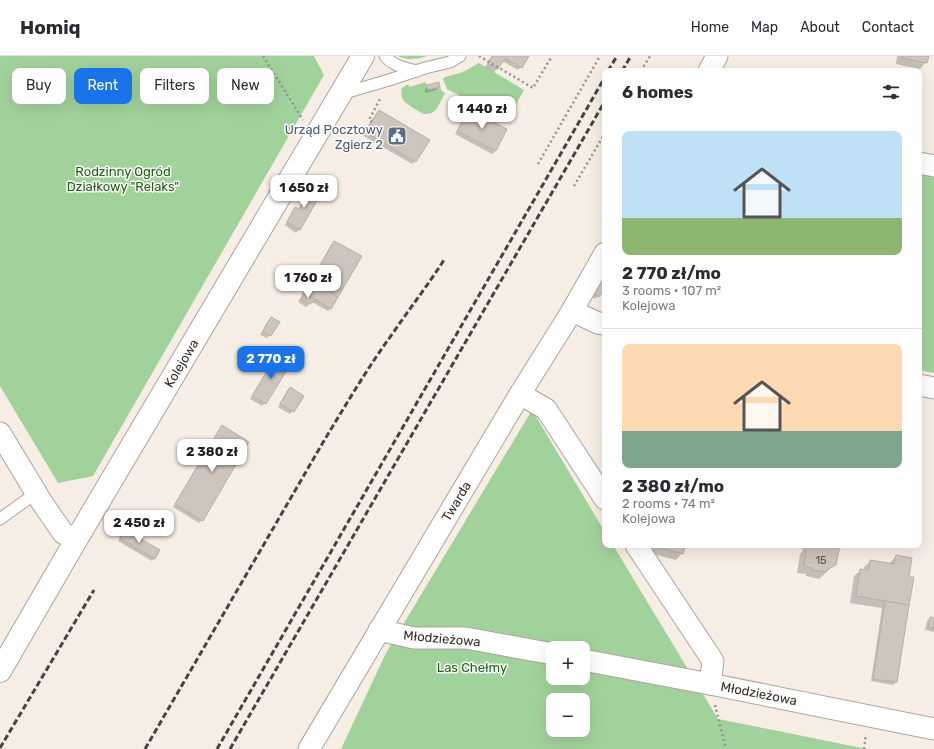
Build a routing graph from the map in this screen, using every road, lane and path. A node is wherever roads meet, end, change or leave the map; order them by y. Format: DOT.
graph roads {
  1 [pos="263,56"];
  2 [pos="363,56"];
  3 [pos="385,56"];
  4 [pos="460,56"];
  5 [pos="479,56"];
  6 [pos="552,56"];
  7 [pos="600,56"];
  8 [pos="650,56"];
  9 [pos="717,56"];
  10 [pos="643,68"];
  11 [pos="711,68"];
  12 [pos="417,71"];
  13 [pos="384,91"];
  14 [pos="340,95"];
  15 [pos="372,122"];
  16 [pos="315,138"];
  17 [pos="602,138"];
  18 [pos="538,164"];
  19 [pos="922,164"];
  20 [pos="934,166"];
  21 [pos="574,186"];
  22 [pos="602,258"];
  23 [pos="572,311"];
  24 [pos="602,324"];
  25 [pos="922,386"];
  26 [pos="934,388"];
  27 [pos="520,394"];
  28 [pos="0,433"];
  29 [pos="36,493"];
  30 [pos="602,493"];
  31 [pos="0,519"];
  32 [pos="76,540"];
  33 [pos="638,548"];
  34 [pos="379,630"];
  35 [pos="546,653"];
  36 [pos="590,661"];
  37 [pos="0,671"];
  38 [pos="710,684"];
  39 [pos="934,729"];
  40 [pos="309,749"];
  41 [pos="726,749"];
  1 -- 16 [label="path"];
  2 -- 14 [label="street, Kolejowa"];
  3 -- 12 [label="lane"];
  4 -- 12 [label="lane"];
  5 -- 6 [label="path"];
  7 -- 18 [label="path"];
  8 -- 10 [label="path"];
  9 -- 11 [label="street"];
  12 -- 14 [label="lane"];
  13 -- 15 [label="path"];
  14 -- 16 [label="street, Kolejowa"];
  16 -- 32 [label="street, Kolejowa"];
  17 -- 21 [label="path"];
  19 -- 20 [label="street"];
  22 -- 23 [label="street, Twarda"];
  23 -- 24 [label="street"];
  23 -- 27 [label="street, Twarda"];
  25 -- 26 [label="street"];
  27 -- 30 [label="street"];
  27 -- 34 [label="street, Twarda"];
  28 -- 29 [label="street"];
  29 -- 31 [label="lane"];
  29 -- 32 [label="street"];
  32 -- 37 [label="street, Kolejowa"];
  33 -- 38 [label="street"];
  34 -- 35 [label="street, Młodzieżowa"];
  34 -- 40 [label="street, Twarda"];
  36 -- 38 [label="street, Młodzieżowa"];
  38 -- 39 [label="street, Młodzieżowa"];
  38 -- 41 [label="path"];
}
